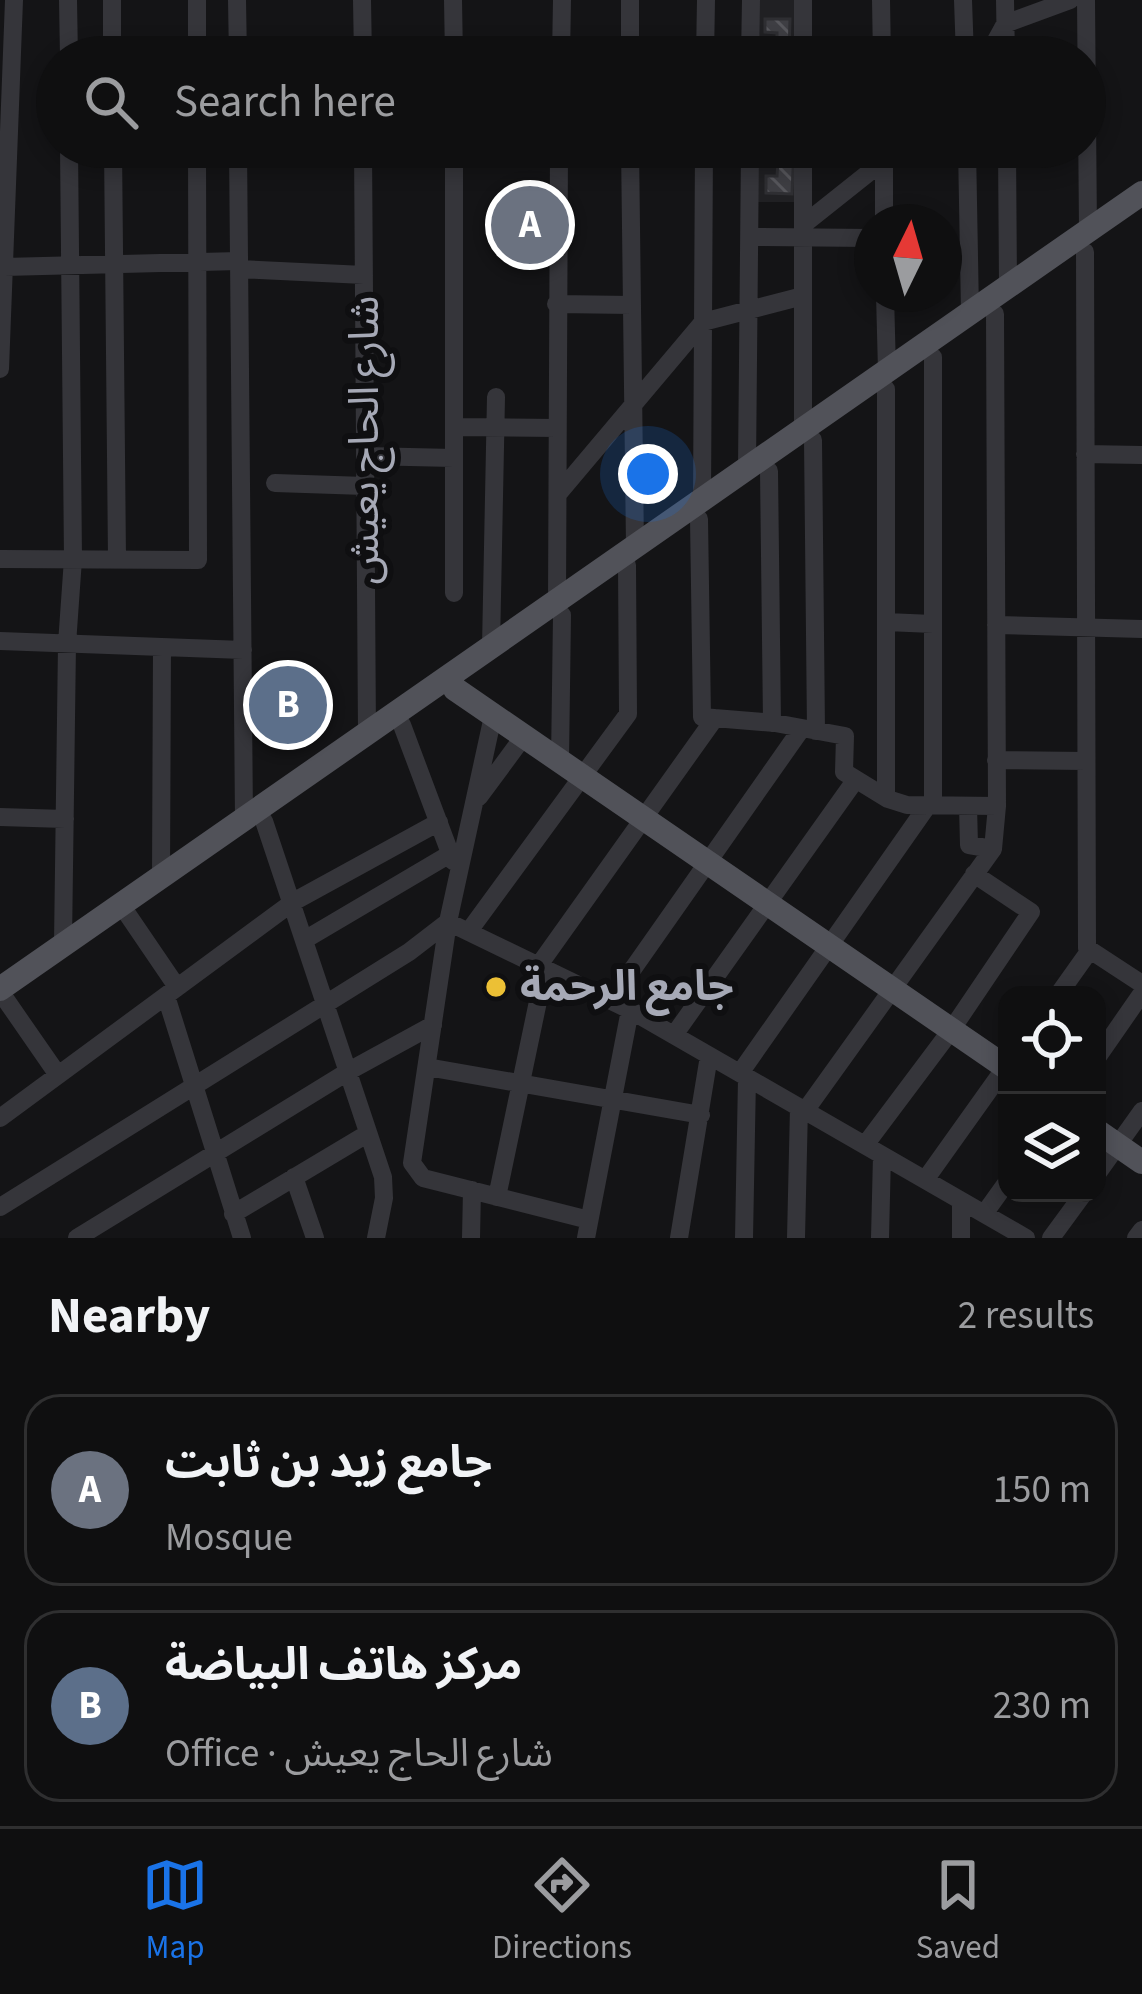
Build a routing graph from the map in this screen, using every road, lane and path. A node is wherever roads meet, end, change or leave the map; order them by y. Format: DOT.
graph roads {
  1 [pos="14,0"];
  2 [pos="68,0"];
  3 [pos="112,0"];
  4 [pos="196,0"];
  5 [pos="237,0"];
  6 [pos="362,0"];
  7 [pos="453,0"];
  8 [pos="562,0"];
  9 [pos="630,0"];
  10 [pos="706,0"];
  11 [pos="751,0"];
  12 [pos="803,0"];
  13 [pos="881,0"];
  14 [pos="963,0"];
  15 [pos="1005,0"];
  16 [pos="1070,0"];
  17 [pos="1086,0"];
  18 [pos="1005,24"];
  19 [pos="69,36"];
  20 [pos="112,36"];
  21 [pos="197,36"];
  22 [pos="238,36"];
  23 [pos="363,36"];
  24 [pos="454,36"];
  25 [pos="561,36"];
  26 [pos="630,36"];
  27 [pos="705,36"];
  28 [pos="751,36"];
  29 [pos="803,36"];
  30 [pos="882,36"];
  31 [pos="964,36"];
  32 [pos="998,36"];
  33 [pos="1005,36"];
  34 [pos="1086,36"];
  35 [pos="69,168"];
  36 [pos="113,168"];
  37 [pos="197,168"];
  38 [pos="238,168"];
  39 [pos="363,168"];
  40 [pos="454,168"];
  41 [pos="559,168"];
  42 [pos="630,168"];
  43 [pos="704,168"];
  44 [pos="750,168"];
  45 [pos="803,168"];
  46 [pos="869,168"];
  47 [pos="884,168"];
  48 [pos="969,168"];
  49 [pos="1006,168"];
  50 [pos="1086,168"];
  51 [pos="1142,193"];
  52 [pos="884,204"];
  53 [pos="1142,212"];
  54 [pos="3,214"];
  55 [pos="803,231"];
  56 [pos="854,236"];
  57 [pos="750,238"];
  58 [pos="1086,241"];
  59 [pos="197,262"];
  60 [pos="114,264"];
  61 [pos="70,265"];
  62 [pos="239,265"];
  63 [pos="4,267"];
  64 [pos="364,274"];
  65 [pos="1008,286"];
  66 [pos="802,296"];
  67 [pos="556,304"];
  68 [pos="632,305"];
  69 [pos="750,309"];
  70 [pos="886,312"];
  71 [pos="983,313"];
  72 [pos="703,322"];
  73 [pos="933,357"];
  74 [pos="0,369"];
  75 [pos="886,380"];
  76 [pos="496,397"];
  77 [pos="633,408"];
  78 [pos="454,427"];
  79 [pos="496,427"];
  80 [pos="557,428"];
  81 [pos="808,435"];
  82 [pos="1085,454"];
  83 [pos="1142,455"];
  84 [pos="365,456"];
  85 [pos="454,458"];
  86 [pos="758,469"];
  87 [pos="275,483"];
  88 [pos="365,486"];
  89 [pos="558,494"];
  90 [pos="700,509"];
  91 [pos="631,556"];
  92 [pos="0,559"];
  93 [pos="73,559"];
  94 [pos="117,560"];
  95 [pos="454,593"];
  96 [pos="559,608"];
  97 [pos="886,622"];
  98 [pos="933,624"];
  99 [pos="996,625"];
  100 [pos="1085,627"];
  101 [pos="1142,629"];
  102 [pos="0,641"];
  103 [pos="67,644"];
  104 [pos="162,647"];
  105 [pos="491,647"];
  106 [pos="243,650"];
  107 [pos="455,688"];
  108 [pos="493,716"];
  109 [pos="715,718"];
  110 [pos="772,723"];
  111 [pos="402,725"];
  112 [pos="809,730"];
  113 [pos="367,733"];
  114 [pos="524,736"];
  115 [pos="560,760"];
  116 [pos="997,760"];
  117 [pos="1086,761"];
  118 [pos="583,775"];
  119 [pos="854,782"];
  120 [pos="886,798"];
  121 [pos="473,806"];
  122 [pos="931,806"];
  123 [pos="968,806"];
  124 [pos="997,806"];
  125 [pos="0,817"];
  126 [pos="647,818"];
  127 [pos="65,819"];
  128 [pos="254,820"];
  129 [pos="439,822"];
  130 [pos="993,849"];
  131 [pos="450,854"];
  132 [pos="707,861"];
  133 [pos="974,874"];
  134 [pos="161,877"];
  135 [pos="457,877"];
  136 [pos="293,902"];
  137 [pos="770,904"];
  138 [pos="128,915"];
  139 [pos="448,922"];
  140 [pos="469,931"];
  141 [pos="306,939"];
  142 [pos="63,943"];
  143 [pos="832,946"];
  144 [pos="1090,950"];
  145 [pos="542,967"];
  146 [pos="1064,986"];
  147 [pos="895,989"];
  148 [pos="1142,989"];
  149 [pos="171,992"];
  150 [pos="2,998"];
  151 [pos="610,1000"];
  152 [pos="326,1004"];
  153 [pos="630,1010"];
  154 [pos="433,1025"];
  155 [pos="952,1029"];
  156 [pos="674,1035"];
  157 [pos="1106,1044"];
  158 [pos="710,1056"];
  159 [pos="998,1061"];
  160 [pos="427,1067"];
  161 [pos="350,1071"];
  162 [pos="58,1075"];
  163 [pos="744,1076"];
  164 [pos="998,1078"];
  165 [pos="521,1083"];
  166 [pos="194,1086"];
  167 [pos="613,1101"];
  168 [pos="802,1109"];
  169 [pos="1142,1111"];
  170 [pos="701,1115"];
  171 [pos="0,1118"];
  172 [pos="367,1134"];
  173 [pos="1108,1138"];
  174 [pos="874,1150"];
  175 [pos="216,1153"];
  176 [pos="1142,1162"];
  177 [pos="295,1177"];
  178 [pos="926,1180"];
  179 [pos="472,1190"];
  180 [pos="998,1195"];
  181 [pos="497,1197"];
  182 [pos="961,1201"];
  183 [pos="1077,1202"];
  184 [pos="0,1207"];
  185 [pos="233,1214"];
  186 [pos="984,1214"];
  187 [pos="588,1229"];
  188 [pos="1142,1230"];
  189 [pos="77,1238"];
  190 [pos="242,1238"];
  191 [pos="315,1238"];
  192 [pos="376,1238"];
  193 [pos="471,1238"];
  194 [pos="679,1238"];
  195 [pos="744,1238"];
  196 [pos="796,1238"];
  197 [pos="880,1238"];
  198 [pos="961,1238"];
  199 [pos="1026,1238"];
  200 [pos="1051,1238"];
  201 [pos="1136,1238"];
  1 -- 54 [label="street"];
  2 -- 19 [label="street"];
  3 -- 20 [label="street"];
  4 -- 21 [label="street"];
  5 -- 22 [label="street"];
  6 -- 23 [label="street"];
  7 -- 24 [label="street"];
  8 -- 25 [label="street"];
  9 -- 26 [label="street"];
  10 -- 27 [label="street"];
  11 -- 28 [label="street"];
  12 -- 29 [label="street"];
  13 -- 30 [label="street"];
  14 -- 31 [label="street"];
  15 -- 18 [label="street"];
  16 -- 18 [label="street"];
  17 -- 34 [label="street"];
  18 -- 32 [label="street"];
  18 -- 33 [label="street"];
  35 -- 61 [label="street"];
  36 -- 60 [label="street"];
  37 -- 59 [label="street"];
  38 -- 62 [label="street"];
  39 -- 64 [label="street, شارع الحاج يعيش"];
  40 -- 78 [label="street"];
  41 -- 67 [label="street"];
  42 -- 68 [label="street"];
  43 -- 72 [label="street"];
  44 -- 57 [label="street"];
  45 -- 55 [label="street"];
  46 -- 55 [label="street"];
  47 -- 52 [label="street"];
  48 -- 71 [label="street"];
  49 -- 65 [label="street"];
  50 -- 58 [label="street"];
  51 -- 58 [label="main road"];
  53 -- 58 [label="main road"];
  54 -- 63 [label="street"];
  55 -- 56 [label="street"];
  55 -- 57 [label="street"];
  55 -- 66 [label="street"];
  57 -- 69 [label="street"];
  58 -- 65 [label="main road"];
  58 -- 71 [label="main road"];
  58 -- 82 [label="street"];
  59 -- 60 [label="street"];
  59 -- 62 [label="street"];
  59 -- 94 [label="street"];
  60 -- 61 [label="street"];
  60 -- 94 [label="street"];
  61 -- 63 [label="street"];
  61 -- 93 [label="street"];
  62 -- 64 [label="street"];
  62 -- 106 [label="street"];
  63 -- 74 [label="street"];
  64 -- 84 [label="street, شارع الحاج يعيش"];
  65 -- 71 [label="main road"];
  66 -- 69 [label="street"];
  66 -- 81 [label="street"];
  67 -- 68 [label="street"];
  67 -- 80 [label="street"];
  68 -- 77 [label="street"];
  69 -- 72 [label="street"];
  69 -- 86 [label="street"];
  70 -- 75 [label="street"];
  71 -- 73 [label="main road"];
  71 -- 75 [label="main road"];
  71 -- 99 [label="street"];
  72 -- 77 [label="street"];
  72 -- 90 [label="street"];
  73 -- 75 [label="main road"];
  73 -- 98 [label="street"];
  75 -- 81 [label="main road"];
  75 -- 97 [label="street"];
  76 -- 79 [label="street"];
  77 -- 89 [label="street"];
  77 -- 91 [label="street"];
  78 -- 79 [label="street"];
  78 -- 85 [label="street"];
  79 -- 80 [label="street"];
  79 -- 105 [label="street"];
  80 -- 89 [label="street"];
  81 -- 86 [label="main road"];
  81 -- 112 [label="street"];
  82 -- 83 [label="street"];
  82 -- 100 [label="street"];
  84 -- 85 [label="street"];
  84 -- 88 [label="street, شارع الحاج يعيش"];
  85 -- 95 [label="street"];
  86 -- 90 [label="main road"];
  86 -- 110 [label="street"];
  87 -- 88 [label="street"];
  88 -- 113 [label="street, شارع الحاج يعيش"];
  89 -- 96 [label="street"];
  90 -- 91 [label="main road"];
  90 -- 109 [label="street"];
  91 -- 96 [label="main road"];
  91 -- 118 [label="street"];
  92 -- 93 [label="street"];
  93 -- 94 [label="street"];
  93 -- 103 [label="street"];
  96 -- 105 [label="main road"];
  96 -- 107 [label="main road"];
  96 -- 115 [label="street"];
  97 -- 98 [label="street"];
  97 -- 120 [label="street"];
  98 -- 122 [label="street"];
  99 -- 100 [label="street"];
  99 -- 116 [label="street"];
  100 -- 101 [label="street"];
  100 -- 117 [label="street"];
  102 -- 103 [label="street"];
  103 -- 104 [label="street"];
  103 -- 127 [label="street"];
  104 -- 106 [label="street"];
  104 -- 134 [label="street"];
  105 -- 113 [label="main road"];
  106 -- 128 [label="street"];
  107 -- 108 [label="main road"];
  107 -- 111 [label="main road"];
  108 -- 114 [label="main road"];
  108 -- 121 [label="street"];
  109 -- 110 [label="street"];
  109 -- 126 [label="street"];
  110 -- 112 [label="street"];
  111 -- 128 [label="main road"];
  111 -- 129 [label="street"];
  112 -- 119 [label="street"];
  112 -- 132 [label="street"];
  113 -- 128 [label="main road"];
  114 -- 115 [label="main road"];
  114 -- 121 [label="street"];
  115 -- 118 [label="main road"];
  116 -- 117 [label="street"];
  116 -- 124 [label="street"];
  117 -- 144 [label="street"];
  118 -- 126 [label="main road"];
  118 -- 140 [label="street"];
  119 -- 120 [label="street"];
  119 -- 137 [label="street"];
  120 -- 122 [label="street"];
  121 -- 135 [label="street"];
  122 -- 123 [label="street"];
  122 -- 143 [label="street"];
  123 -- 124 [label="street"];
  123 -- 130 [label="street"];
  124 -- 130 [label="street"];
  125 -- 127 [label="street"];
  126 -- 132 [label="main road"];
  126 -- 145 [label="street"];
  127 -- 142 [label="street"];
  128 -- 134 [label="main road"];
  128 -- 136 [label="street"];
  128 -- 138 [label="main road"];
  129 -- 131 [label="street"];
  129 -- 136 [label="street"];
  130 -- 133 [label="street"];
  131 -- 135 [label="street"];
  131 -- 141 [label="street"];
  132 -- 137 [label="main road"];
  132 -- 151 [label="street"];
  133 -- 147 [label="street"];
  133 -- 155 [label="street"];
  134 -- 142 [label="main road"];
  135 -- 139 [label="street"];
  136 -- 141 [label="street"];
  136 -- 149 [label="street"];
  137 -- 143 [label="main road"];
  137 -- 156 [label="street"];
  138 -- 149 [label="street"];
  138 -- 150 [label="main road"];
  139 -- 140 [label="street"];
  139 -- 152 [label="street"];
  139 -- 154 [label="street"];
  140 -- 145 [label="street"];
  141 -- 152 [label="street"];
  142 -- 150 [label="main road"];
  143 -- 147 [label="main road"];
  143 -- 163 [label="street"];
  144 -- 146 [label="street"];
  144 -- 148 [label="street"];
  145 -- 151 [label="street"];
  145 -- 165 [label="street"];
  147 -- 155 [label="main road"];
  147 -- 168 [label="street"];
  148 -- 157 [label="street"];
  149 -- 162 [label="street"];
  149 -- 166 [label="street"];
  150 -- 162 [label="street"];
  151 -- 153 [label="street"];
  152 -- 161 [label="street"];
  152 -- 166 [label="street"];
  153 -- 156 [label="street"];
  153 -- 167 [label="street"];
  154 -- 160 [label="street"];
  154 -- 161 [label="street"];
  155 -- 159 [label="main road"];
  155 -- 174 [label="street"];
  156 -- 158 [label="street"];
  158 -- 163 [label="street"];
  158 -- 170 [label="street"];
  160 -- 165 [label="street"];
  160 -- 179 [label="street"];
  161 -- 172 [label="street"];
  161 -- 175 [label="street"];
  162 -- 171 [label="street"];
  163 -- 168 [label="street"];
  163 -- 195 [label="street"];
  164 -- 178 [label="street"];
  165 -- 167 [label="street"];
  165 -- 181 [label="street"];
  166 -- 175 [label="street"];
  166 -- 184 [label="street"];
  167 -- 170 [label="street"];
  167 -- 187 [label="street"];
  168 -- 174 [label="street"];
  168 -- 196 [label="street"];
  169 -- 173 [label="street"];
  170 -- 194 [label="street"];
  172 -- 177 [label="street"];
  172 -- 192 [label="street"];
  173 -- 176 [label="main road"];
  174 -- 178 [label="street"];
  174 -- 197 [label="street"];
  175 -- 185 [label="street"];
  175 -- 189 [label="street"];
  177 -- 185 [label="street"];
  177 -- 191 [label="street"];
  178 -- 182 [label="street"];
  179 -- 181 [label="street"];
  179 -- 193 [label="street"];
  180 -- 186 [label="street"];
  181 -- 187 [label="street"];
  182 -- 186 [label="street"];
  182 -- 198 [label="street"];
  183 -- 200 [label="street"];
  185 -- 190 [label="street"];
  186 -- 199 [label="street"];
  188 -- 201 [label="street"];
}
